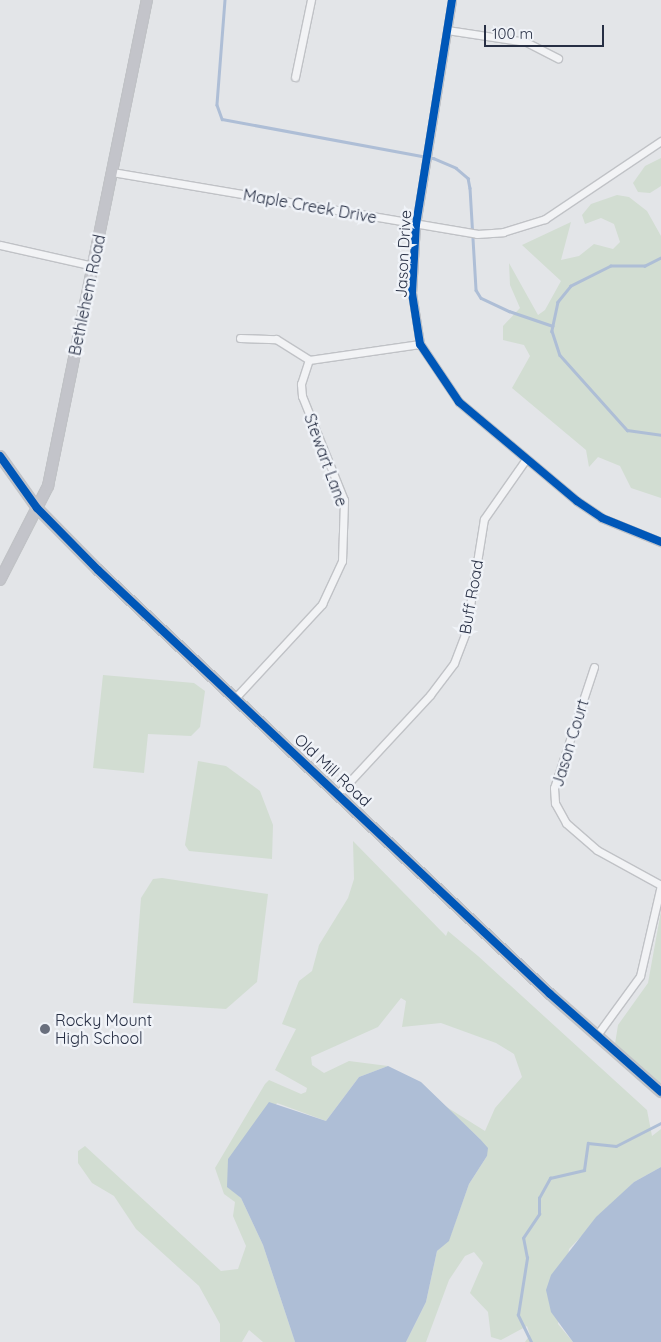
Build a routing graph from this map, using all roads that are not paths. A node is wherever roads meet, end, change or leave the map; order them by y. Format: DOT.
graph roads {
  1 [pos="147,0"];
  2 [pos="311,0"];
  3 [pos="452,0"];
  4 [pos="447,30"];
  5 [pos="558,58"];
  6 [pos="295,77"];
  7 [pos="661,141"];
  8 [pos="112,172"];
  9 [pos="416,224"];
  10 [pos="0,245"];
  11 [pos="93,266"];
  12 [pos="240,338"];
  13 [pos="420,344"];
  14 [pos="309,360"];
  15 [pos="0,456"];
  16 [pos="526,459"];
  17 [pos="37,508"];
  18 [pos="661,542"];
  19 [pos="0,580"];
  20 [pos="594,667"];
  21 [pos="236,697"];
  22 [pos="339,793"];
  23 [pos="661,885"];
  24 [pos="597,1035"];
  25 [pos="661,1092"];
  1 -- 8 [label="street, Bethlehem Road"];
  2 -- 6 [label="street"];
  3 -- 4 [label="street, Jason Drive"];
  4 -- 5 [label="street"];
  4 -- 9 [label="street, Jason Drive"];
  7 -- 9 [label="street, Maple Creek Drive"];
  8 -- 9 [label="street, Maple Creek Drive"];
  8 -- 11 [label="street, Bethlehem Road"];
  9 -- 13 [label="street, Jason Drive"];
  10 -- 11 [label="street"];
  11 -- 17 [label="street, Bethlehem Road"];
  12 -- 14 [label="street"];
  13 -- 14 [label="street"];
  13 -- 16 [label="street, Jason Drive"];
  14 -- 21 [label="street, Stewart Lane"];
  15 -- 17 [label="street, Old Mill Road"];
  16 -- 18 [label="street, Jason Drive"];
  16 -- 22 [label="street, Buff Road"];
  17 -- 19 [label="street, Bethlehem Road"];
  17 -- 21 [label="street, Old Mill Road"];
  20 -- 23 [label="street, Jason Court"];
  21 -- 22 [label="street, Old Mill Road"];
  22 -- 24 [label="street, Old Mill Road"];
  23 -- 24 [label="street"];
  24 -- 25 [label="street, Old Mill Road"];
}
